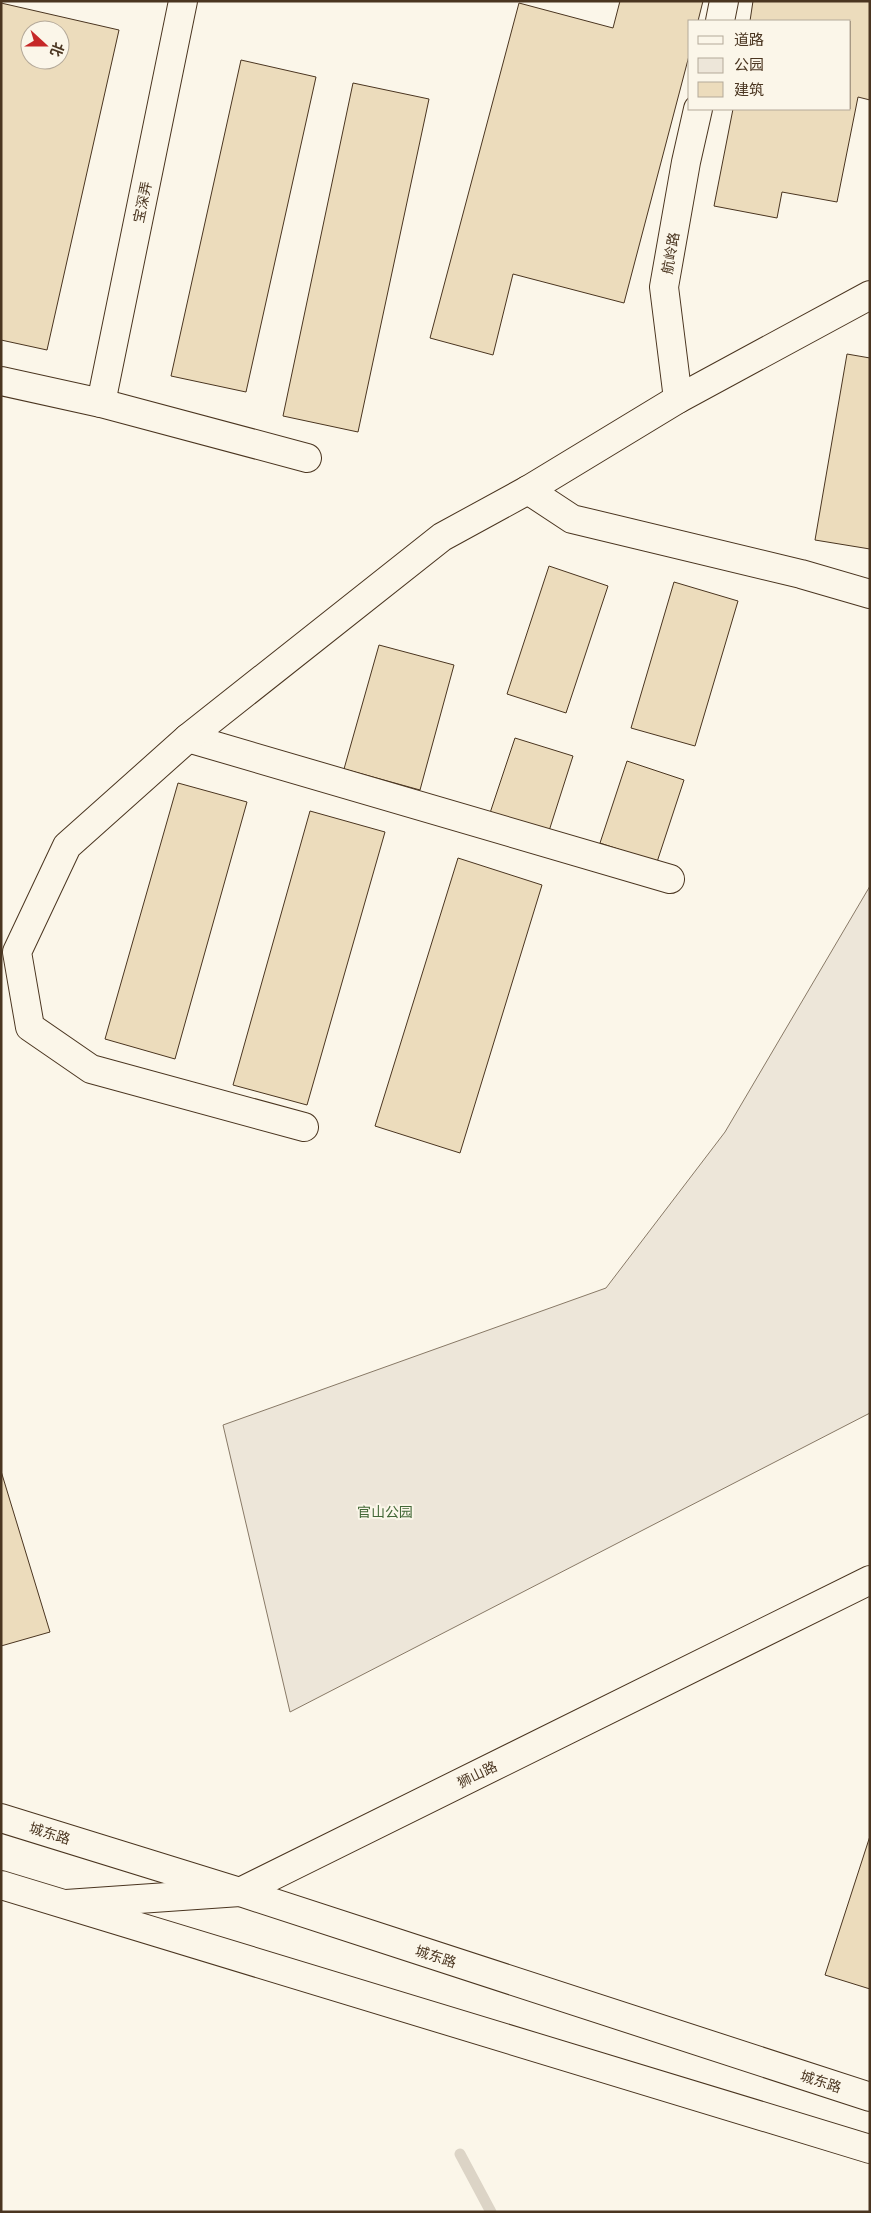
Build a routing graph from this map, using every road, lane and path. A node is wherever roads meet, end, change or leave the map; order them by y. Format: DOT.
graph roads {
  1 [pos="183,1"];
  2 [pos="724,1"];
  3 [pos="720,20"];
  4 [pos="698,110"];
  5 [pos="870,295"];
  6 [pos="1,381"];
  7 [pos="678,399"];
  8 [pos="101,403"];
  9 [pos="306,458"];
  10 [pos="528,490"];
  11 [pos="870,594"];
  12 [pos="188,738"];
  13 [pos="670,879"];
  14 [pos="304,1127"];
  15 [pos="870,1580"];
  16 [pos="1,1818"];
  17 [pos="1,1885"];
  18 [pos="240,1892"];
  19 [pos="66,1904"];
  20 [pos="870,2097"];
  21 [pos="870,2149"];
  1 -- 8 [label="street, 宝深弄"];
  2 -- 3 [label="street"];
  4 -- 7 [label="street, 航岭路"];
  5 -- 7 [label="street"];
  6 -- 8 [label="street"];
  7 -- 10 [label="street"];
  8 -- 9 [label="street"];
  10 -- 11 [label="street"];
  10 -- 12 [label="street"];
  12 -- 13 [label="street"];
  12 -- 14 [label="street"];
  15 -- 18 [label="street, 狮山路"];
  16 -- 18 [label="street, 城东路"];
  17 -- 19 [label="street"];
  18 -- 19 [label="street, 狮山路"];
  18 -- 20 [label="street, 城东路"];
  19 -- 21 [label="street"];
}
